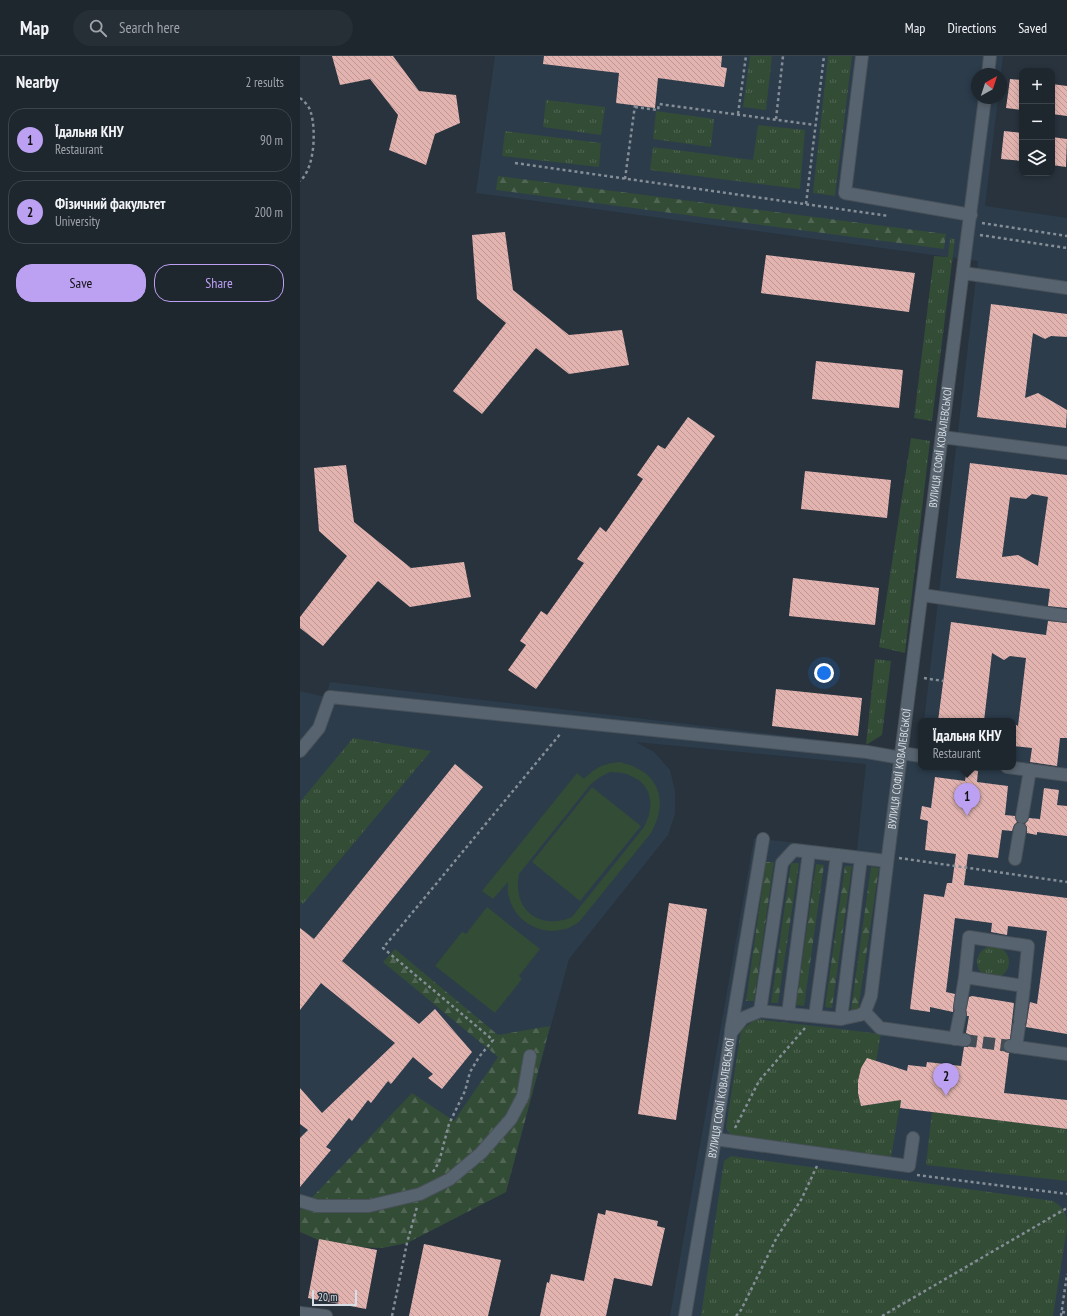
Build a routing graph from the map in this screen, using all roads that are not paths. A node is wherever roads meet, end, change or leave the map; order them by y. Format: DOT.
graph roads {
  1 [pos="862,56"];
  2 [pos="990,56"];
  3 [pos="989,68"];
  4 [pos="984,104"];
  5 [pos="974,219"];
  6 [pos="963,273"];
  7 [pos="1067,288"];
  8 [pos="942,437"];
  9 [pos="1067,453"];
  10 [pos="922,595"];
  11 [pos="1067,616"];
  12 [pos="300,751"];
  13 [pos="901,756"];
  14 [pos="918,756"];
  15 [pos="1016,768"];
  16 [pos="1030,770"];
  17 [pos="1067,775"];
  18 [pos="763,839"];
  19 [pos="809,852"];
  20 [pos="837,855"];
  21 [pos="861,858"];
  22 [pos="1015,859"];
  23 [pos="887,861"];
  24 [pos="965,977"];
  25 [pos="1024,986"];
  26 [pos="760,1011"];
  27 [pos="865,1012"];
  28 [pos="788,1014"];
  29 [pos="815,1016"];
  30 [pos="841,1019"];
  31 [pos="731,1033"];
  32 [pos="1067,1054"];
  33 [pos="530,1056"];
  34 [pos="913,1138"];
  35 [pos="715,1139"];
  36 [pos="300,1201"];
  37 [pos="300,1313"];
  38 [pos="326,1316"];
  39 [pos="685,1316"];
  1 -- 5 [label="street"];
  2 -- 3 [label="street"];
  4 -- 5 [label="street, ВУЛИЦЯ СОФІЇ КОВАЛЕВСЬКОЇ"];
  5 -- 6 [label="street, ВУЛИЦЯ СОФІЇ КОВАЛЕВСЬКОЇ"];
  6 -- 7 [label="street"];
  6 -- 8 [label="street, ВУЛИЦЯ СОФІЇ КОВАЛЕВСЬКОЇ"];
  8 -- 9 [label="street"];
  8 -- 10 [label="street, ВУЛИЦЯ СОФІЇ КОВАЛЕВСЬКОЇ"];
  10 -- 11 [label="street"];
  10 -- 13 [label="street, ВУЛИЦЯ СОФІЇ КОВАЛЕВСЬКОЇ"];
  12 -- 13 [label="street"];
  13 -- 14 [label="street"];
  13 -- 23 [label="street, ВУЛИЦЯ СОФІЇ КОВАЛЕВСЬКОЇ"];
  15 -- 16 [label="street"];
  16 -- 17 [label="street"];
  16 -- 22 [label="street"];
  18 -- 31 [label="street"];
  19 -- 20 [label="street"];
  19 -- 26 [label="street"];
  19 -- 28 [label="street"];
  20 -- 21 [label="street"];
  20 -- 29 [label="street"];
  21 -- 23 [label="street"];
  21 -- 30 [label="street"];
  23 -- 27 [label="street, ВУЛИЦЯ СОФІЇ КОВАЛЕВСЬКОЇ"];
  24 -- 25 [label="street"];
  24 -- 25 [label="street"];
  24 -- 27 [label="street"];
  25 -- 32 [label="street"];
  26 -- 28 [label="street"];
  26 -- 31 [label="street, ВУЛИЦЯ СОФІЇ КОВАЛЕВСЬКОЇ"];
  27 -- 30 [label="street"];
  28 -- 29 [label="street"];
  29 -- 30 [label="street"];
  31 -- 35 [label="street, ВУЛИЦЯ СОФІЇ КОВАЛЕВСЬКОЇ"];
  33 -- 36 [label="street"];
  34 -- 35 [label="street"];
  35 -- 39 [label="street, ВУЛИЦЯ СОФІЇ КОВАЛЕВСЬКОЇ"];
  37 -- 38 [label="street"];
}
